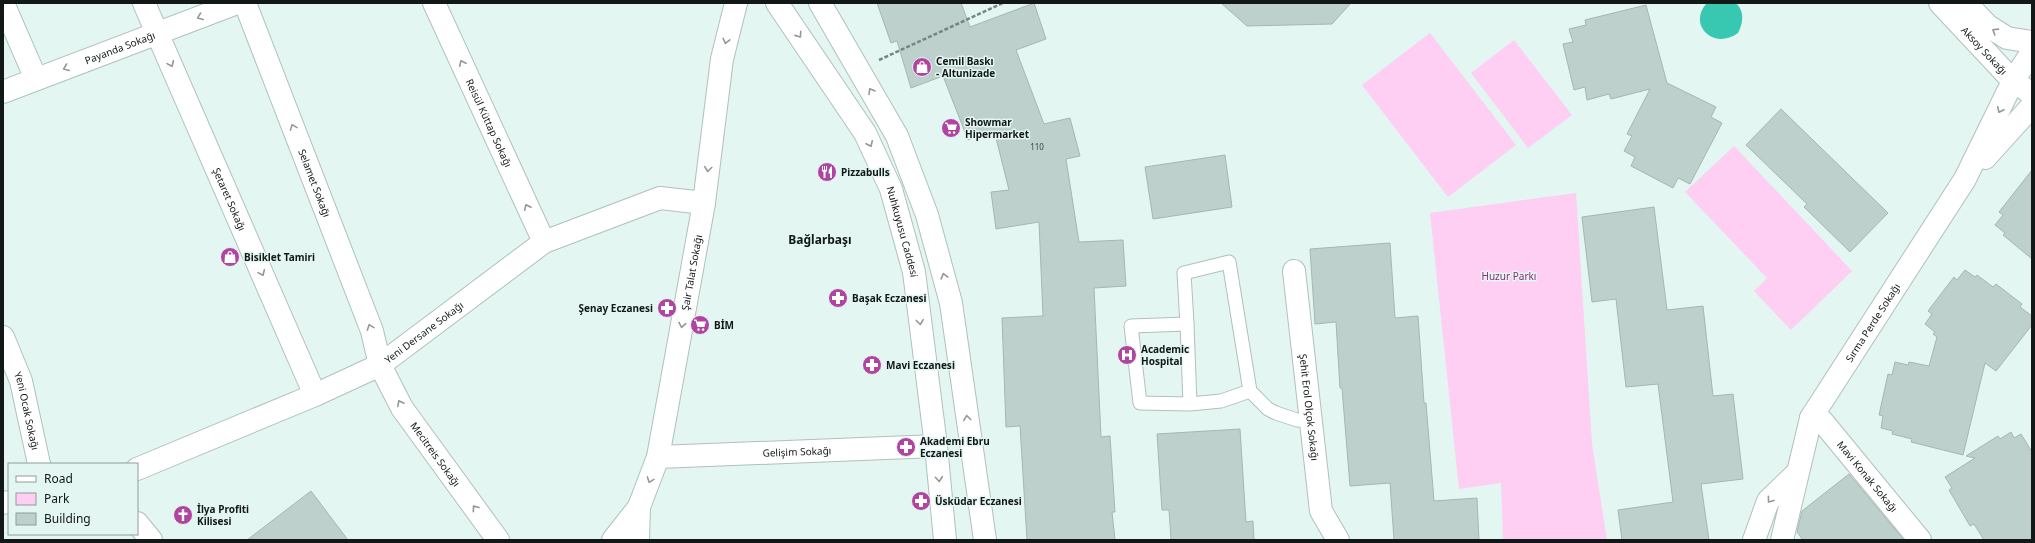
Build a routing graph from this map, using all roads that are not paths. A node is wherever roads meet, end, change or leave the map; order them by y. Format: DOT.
graph roads {
  1 [pos="3,3"];
  2 [pos="144,3"];
  3 [pos="237,3"];
  4 [pos="245,3"];
  5 [pos="434,3"];
  6 [pos="736,3"];
  7 [pos="777,3"];
  8 [pos="820,3"];
  9 [pos="1940,3"];
  10 [pos="1966,3"];
  11 [pos="157,33"];
  12 [pos="2032,42"];
  13 [pos="2032,52"];
  14 [pos="36,79"];
  15 [pos="2013,81"];
  16 [pos="3,92"];
  17 [pos="2032,94"];
  18 [pos="2032,106"];
  19 [pos="1966,179"];
  20 [pos="704,203"];
  21 [pos="544,242"];
  22 [pos="1294,271"];
  23 [pos="1187,324"];
  24 [pos="3,337"];
  25 [pos="380,365"];
  26 [pos="1250,391"];
  27 [pos="315,395"];
  28 [pos="1190,404"];
  29 [pos="1812,418"];
  30 [pos="1310,421"];
  31 [pos="936,446"];
  32 [pos="658,457"];
  33 [pos="40,463"];
  34 [pos="138,469"];
  35 [pos="1798,473"];
  36 [pos="639,507"];
  37 [pos="138,524"];
  38 [pos="151,540"];
  39 [pos="498,540"];
  40 [pos="613,540"];
  41 [pos="638,540"];
  42 [pos="945,540"];
  43 [pos="984,540"];
  44 [pos="1338,540"];
  45 [pos="1754,540"];
  46 [pos="1782,540"];
  47 [pos="1920,540"];
  1 -- 14 [label="street"];
  2 -- 11 [label="street, Şetaret Sokağı"];
  3 -- 11 [label="street, Payanda Sokağı, one-way"];
  25 -- 4 [label="street, Selamet Sokağı, one-way"];
  21 -- 5 [label="street, Reisül Küttap Sokağı, one-way"];
  6 -- 20 [label="street, Şair Talat Sokağı, one-way"];
  7 -- 31 [label="street, Nuhkuyusu Caddesi, one-way"];
  43 -- 8 [label="street, one-way"];
  9 -- 15 [label="street, Aksoy Sokağı"];
  12 -- 10 [label="street, Aksoy Sokağı, one-way"];
  11 -- 14 [label="street, Payanda Sokağı, one-way"];
  11 -- 27 [label="street, Şetaret Sokağı, one-way"];
  13 -- 15 [label="street"];
  14 -- 16 [label="street, Payanda Sokağı"];
  15 -- 17 [label="street, Aksoy Sokağı"];
  15 -- 19 [label="street, one-way"];
  18 -- 19 [label="street"];
  19 -- 29 [label="street, Sırma Perde Sokağı"];
  20 -- 21 [label="street, Yeni Dersane Sokağı"];
  20 -- 32 [label="street, Şair Talat Sokağı, one-way"];
  21 -- 25 [label="street, Yeni Dersane Sokağı"];
  22 -- 30 [label="street, Şehit Erol Olçok Sokağı"];
  23 -- 26 [label="lane"];
  23 -- 28 [label="lane"];
  23 -- 28 [label="lane"];
  24 -- 33 [label="street, Yeni Ocak Sokağı"];
  25 -- 27 [label="street, Yeni Dersane Sokağı"];
  39 -- 25 [label="street, Mecitreis Sokağı, one-way"];
  26 -- 28 [label="lane"];
  26 -- 30 [label="lane"];
  27 -- 34 [label="street, Yeni Dersane Sokağı"];
  29 -- 35 [label="street, Sırma Perde Sokağı"];
  29 -- 47 [label="street, Mavi Konak Sokağı"];
  30 -- 44 [label="street, Şehit Erol Olçok Sokağı"];
  31 -- 32 [label="street, Gelişim Sokağı"];
  31 -- 42 [label="street, Nuhkuyusu Caddesi, one-way"];
  32 -- 36 [label="street, Şair Talat Sokağı, one-way"];
  35 -- 45 [label="street, one-way"];
  35 -- 46 [label="street, Sırma Perde Sokağı"];
  36 -- 40 [label="street"];
  36 -- 41 [label="street, Şair Talat Sokağı"];
  37 -- 38 [label="street"];
}
